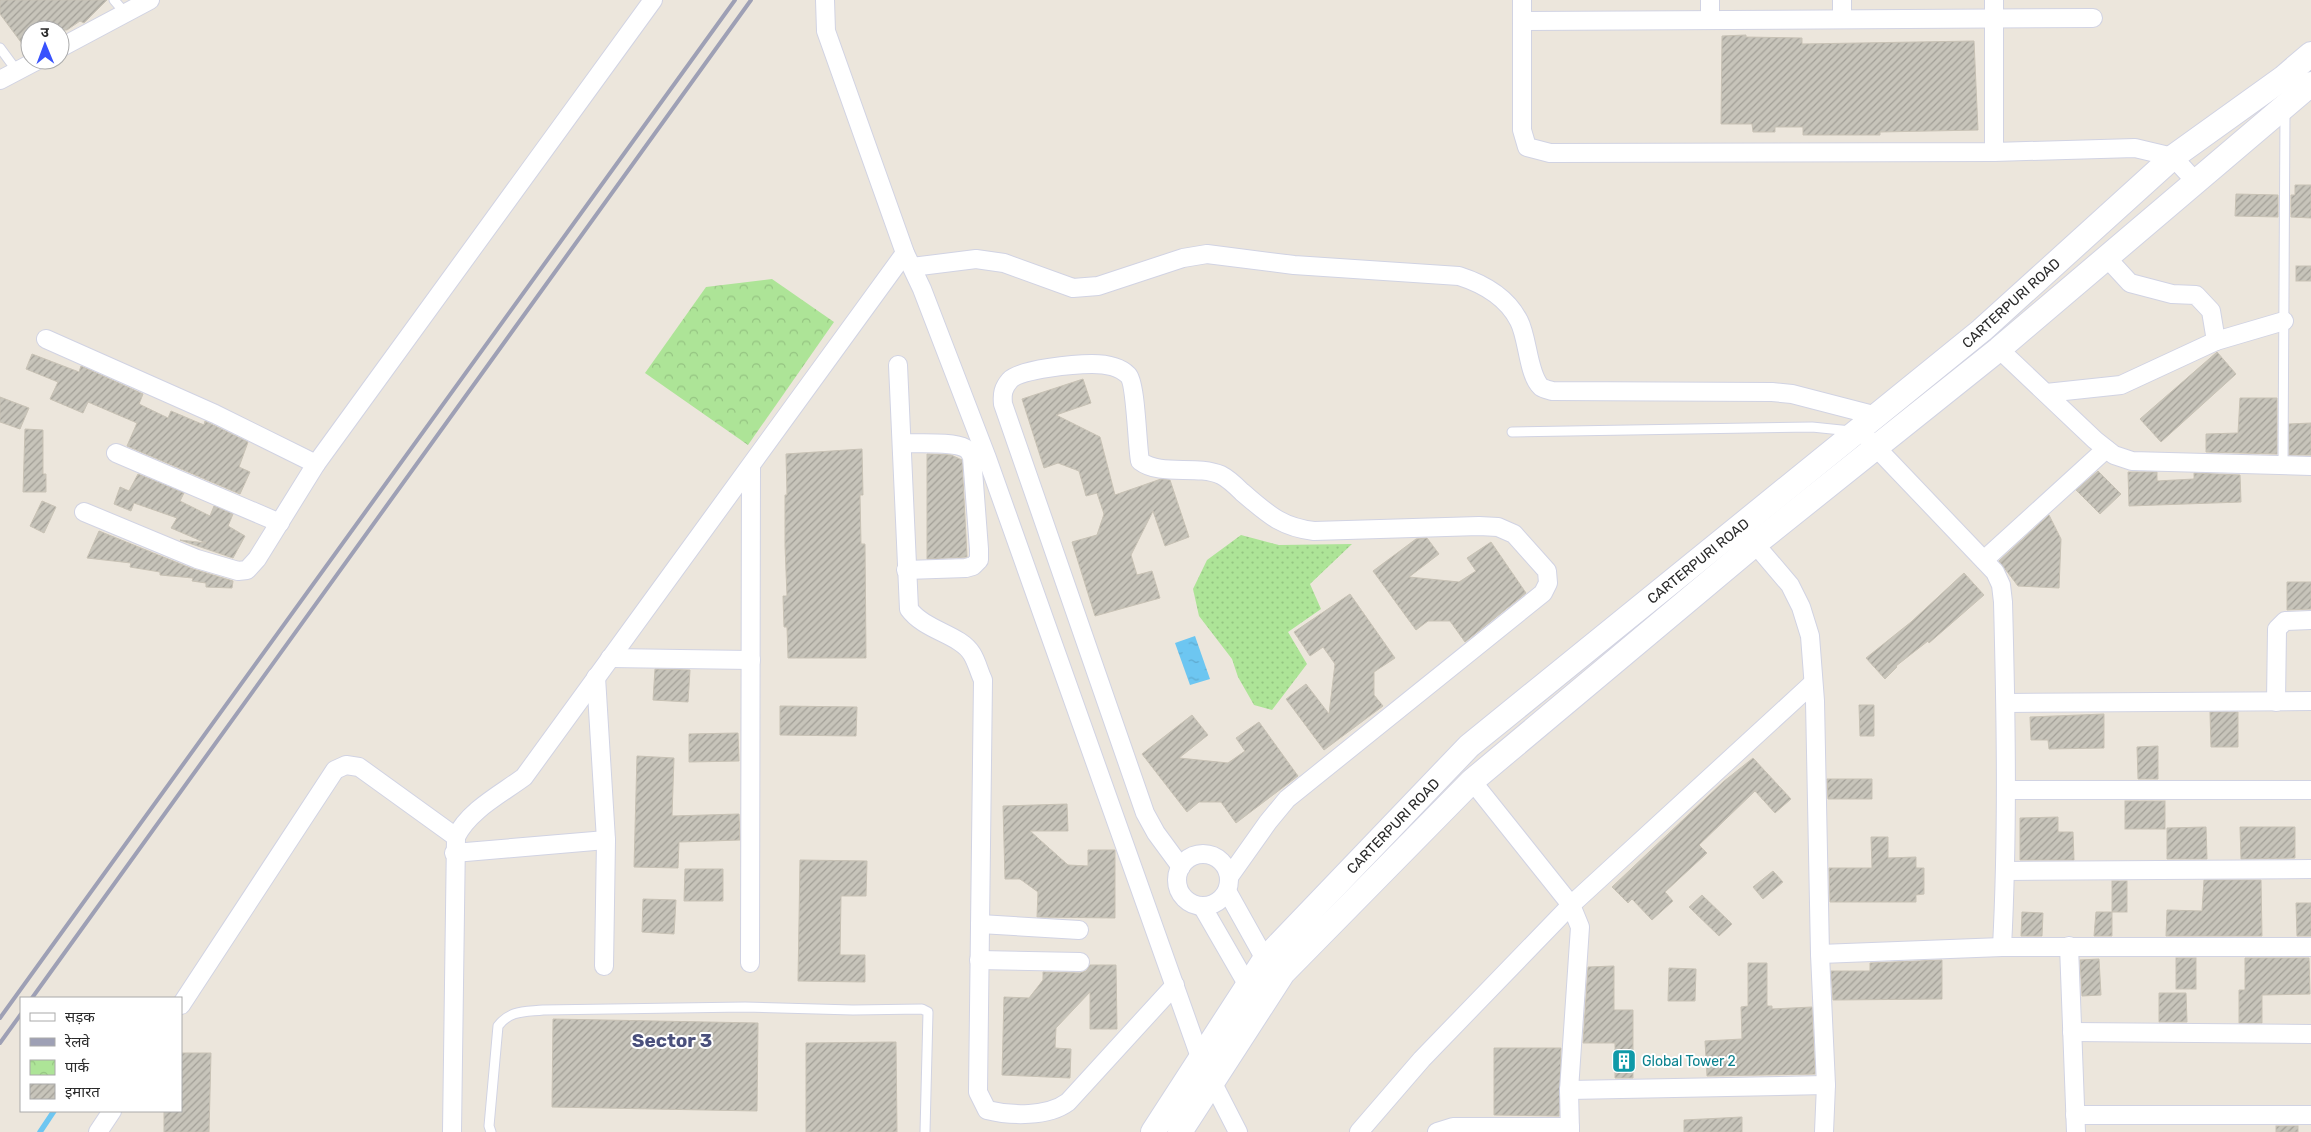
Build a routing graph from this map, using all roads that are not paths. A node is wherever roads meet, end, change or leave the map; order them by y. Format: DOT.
graph roads {
  1 [pos="114,0"];
  2 [pos="150,0"];
  3 [pos="653,0"];
  4 [pos="824,0"];
  5 [pos="1522,0"];
  6 [pos="1710,0"];
  7 [pos="1842,0"];
  8 [pos="1994,0"];
  9 [pos="126,14"];
  10 [pos="1994,18"];
  11 [pos="2093,18"];
  12 [pos="1842,19"];
  13 [pos="1710,20"];
  14 [pos="1522,21"];
  15 [pos="70,43"];
  16 [pos="0,48"];
  17 [pos="2311,54"];
  18 [pos="20,69"];
  19 [pos="17,71"];
  20 [pos="0,80"];
  21 [pos="2311,84"];
  22 [pos="2285,106"];
  23 [pos="1994,152"];
  24 [pos="2173,157"];
  25 [pos="2195,181"];
  26 [pos="2106,257"];
  27 [pos="909,260"];
  28 [pos="2284,322"];
  29 [pos="46,339"];
  30 [pos="2216,341"];
  31 [pos="1999,349"];
  32 [pos="898,364"];
  33 [pos="2046,393"];
  34 [pos="1877,416"];
  35 [pos="1512,432"];
  36 [pos="1867,439"];
  37 [pos="902,443"];
  38 [pos="2106,449"];
  39 [pos="116,453"];
  40 [pos="316,464"];
  41 [pos="2283,466"];
  42 [pos="2311,466"];
  43 [pos="751,467"];
  44 [pos="84,512"];
  45 [pos="280,523"];
  46 [pos="1755,544"];
  47 [pos="1984,560"];
  48 [pos="906,570"];
  49 [pos="2311,620"];
  50 [pos="610,658"];
  51 [pos="750,660"];
  52 [pos="596,677"];
  53 [pos="1813,683"];
  54 [pos="2311,701"];
  55 [pos="2276,702"];
  56 [pos="2006,703"];
  57 [pos="1472,781"];
  58 [pos="2007,790"];
  59 [pos="2311,790"];
  60 [pos="606,840"];
  61 [pos="455,845"];
  62 [pos="1181,867"];
  63 [pos="2311,869"];
  64 [pos="2006,871"];
  65 [pos="1228,884"];
  66 [pos="1571,904"];
  67 [pos="1202,906"];
  68 [pos="980,924"];
  69 [pos="1079,930"];
  70 [pos="2002,946"];
  71 [pos="2069,946"];
  72 [pos="2311,947"];
  73 [pos="1820,954"];
  74 [pos="980,960"];
  75 [pos="1080,962"];
  76 [pos="750,963"];
  77 [pos="604,966"];
  78 [pos="1274,966"];
  79 [pos="1175,985"];
  80 [pos="1257,990"];
  81 [pos="182,1003"];
  82 [pos="2072,1032"];
  83 [pos="2311,1034"];
  84 [pos="1201,1060"];
  85 [pos="1212,1083"];
  86 [pos="1826,1085"];
  87 [pos="1569,1090"];
  88 [pos="111,1112"];
  89 [pos="2311,1115"];
  90 [pos="2075,1123"];
  91 [pos="1570,1130"];
  92 [pos="98,1132"];
  93 [pos="452,1132"];
  94 [pos="491,1132"];
  95 [pos="925,1132"];
  96 [pos="1153,1132"];
  97 [pos="1180,1132"];
  98 [pos="1238,1132"];
  99 [pos="1358,1132"];
  100 [pos="1436,1132"];
  101 [pos="1824,1132"];
  1 -- 9 [label="lane"];
  2 -- 9 [label="street"];
  3 -- 40 [label="street"];
  4 -- 27 [label="street"];
  5 -- 14 [label="street"];
  6 -- 13 [label="street"];
  7 -- 12 [label="street"];
  8 -- 10 [label="street"];
  9 -- 15 [label="street"];
  10 -- 11 [label="street"];
  10 -- 12 [label="street"];
  10 -- 23 [label="street"];
  12 -- 13 [label="street"];
  13 -- 14 [label="street"];
  14 -- 23 [label="street"];
  16 -- 19 [label="lane"];
  17 -- 24 [label="main road, CARTERPURI ROAD"];
  18 -- 19 [label="street"];
  19 -- 20 [label="street"];
  21 -- 22 [label="main road, CARTERPURI ROAD"];
  22 -- 25 [label="main road, CARTERPURI ROAD"];
  22 -- 28 [label="lane"];
  23 -- 24 [label="street"];
  24 -- 25 [label="street"];
  24 -- 34 [label="main road, CARTERPURI ROAD"];
  25 -- 26 [label="main road, CARTERPURI ROAD"];
  26 -- 30 [label="street"];
  26 -- 31 [label="main road, CARTERPURI ROAD"];
  27 -- 34 [label="street"];
  27 -- 43 [label="street"];
  27 -- 79 [label="street"];
  28 -- 30 [label="street"];
  28 -- 41 [label="lane"];
  29 -- 40 [label="street"];
  30 -- 33 [label="street"];
  31 -- 33 [label="street"];
  31 -- 36 [label="main road, CARTERPURI ROAD"];
  32 -- 37 [label="street"];
  33 -- 38 [label="street"];
  34 -- 36 [label="main road, CARTERPURI ROAD"];
  35 -- 36 [label="lane"];
  36 -- 46 [label="main road, CARTERPURI ROAD"];
  36 -- 47 [label="street"];
  36 -- 78 [label="main road, CARTERPURI ROAD"];
  37 -- 48 [label="street"];
  37 -- 48 [label="street"];
  38 -- 41 [label="street"];
  38 -- 47 [label="street"];
  39 -- 45 [label="street"];
  40 -- 45 [label="street"];
  41 -- 42 [label="street"];
  43 -- 50 [label="street"];
  43 -- 51 [label="street"];
  44 -- 45 [label="street"];
  46 -- 53 [label="street"];
  46 -- 57 [label="main road, CARTERPURI ROAD"];
  47 -- 56 [label="street"];
  48 -- 68 [label="street"];
  49 -- 55 [label="street"];
  50 -- 51 [label="street"];
  50 -- 52 [label="street"];
  51 -- 76 [label="street"];
  52 -- 60 [label="street"];
  52 -- 61 [label="street"];
  53 -- 66 [label="street"];
  53 -- 73 [label="street"];
  54 -- 55 [label="street"];
  55 -- 56 [label="street"];
  56 -- 58 [label="street"];
  57 -- 66 [label="street"];
  57 -- 78 [label="main road, CARTERPURI ROAD"];
  58 -- 59 [label="street"];
  58 -- 64 [label="street"];
  60 -- 61 [label="street"];
  60 -- 77 [label="street"];
  61 -- 81 [label="street"];
  61 -- 93 [label="street"];
  62 -- 65 [label="street"];
  62 -- 65 [label="street"];
  62 -- 67 [label="street"];
  63 -- 64 [label="street"];
  64 -- 70 [label="street"];
  65 -- 67 [label="street"];
  65 -- 78 [label="street"];
  66 -- 87 [label="street"];
  66 -- 99 [label="street"];
  67 -- 80 [label="street"];
  68 -- 69 [label="street"];
  68 -- 74 [label="street"];
  70 -- 71 [label="street"];
  70 -- 73 [label="street"];
  71 -- 72 [label="street"];
  71 -- 82 [label="street"];
  73 -- 86 [label="street"];
  74 -- 75 [label="street"];
  74 -- 79 [label="street"];
  78 -- 80 [label="main road, CARTERPURI ROAD"];
  79 -- 84 [label="street"];
  80 -- 84 [label="main road, CARTERPURI ROAD"];
  80 -- 85 [label="main road, CARTERPURI ROAD"];
  82 -- 83 [label="street"];
  82 -- 90 [label="street"];
  84 -- 85 [label="street"];
  84 -- 96 [label="main road, CARTERPURI ROAD"];
  85 -- 97 [label="main road, CARTERPURI ROAD"];
  85 -- 98 [label="street"];
  86 -- 87 [label="street"];
  86 -- 101 [label="street"];
  87 -- 91 [label="street"];
  88 -- 92 [label="street"];
  89 -- 90 [label="street"];
  91 -- 100 [label="street"];
  94 -- 95 [label="lane"];
}
